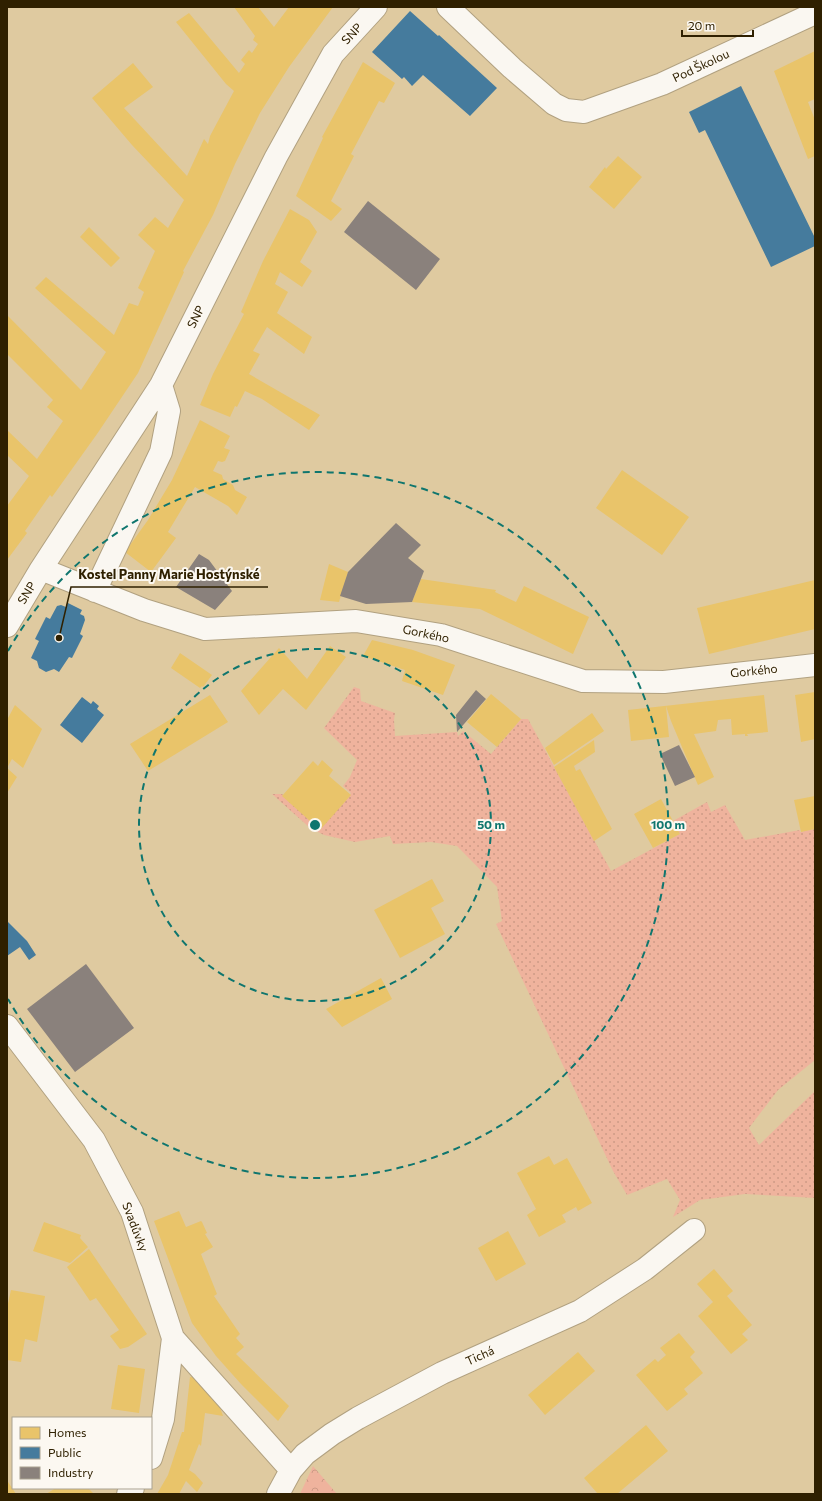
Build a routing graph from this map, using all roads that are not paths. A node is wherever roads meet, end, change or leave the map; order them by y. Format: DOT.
graph roads {
  1 [pos="376,7"];
  2 [pos="448,7"];
  3 [pos="815,13"];
  4 [pos="161,386"];
  5 [pos="41,569"];
  6 [pos="95,591"];
  7 [pos="7,625"];
  8 [pos="815,665"];
  9 [pos="7,1026"];
  10 [pos="694,1230"];
  11 [pos="173,1338"];
  12 [pos="152,1455"];
  13 [pos="291,1470"];
  14 [pos="278,1494"];
  1 -- 4 [label="street, SNP"];
  2 -- 3 [label="street, Pod Školou"];
  4 -- 5 [label="street, SNP"];
  4 -- 6 [label="street"];
  5 -- 6 [label="street, Gorkého"];
  5 -- 7 [label="street, SNP"];
  6 -- 8 [label="street, Gorkého"];
  9 -- 11 [label="street, Svadůvky"];
  10 -- 13 [label="street, Tichá"];
  11 -- 12 [label="street, Svadůvky"];
  11 -- 13 [label="street"];
  13 -- 14 [label="street, Tichá"];
}
